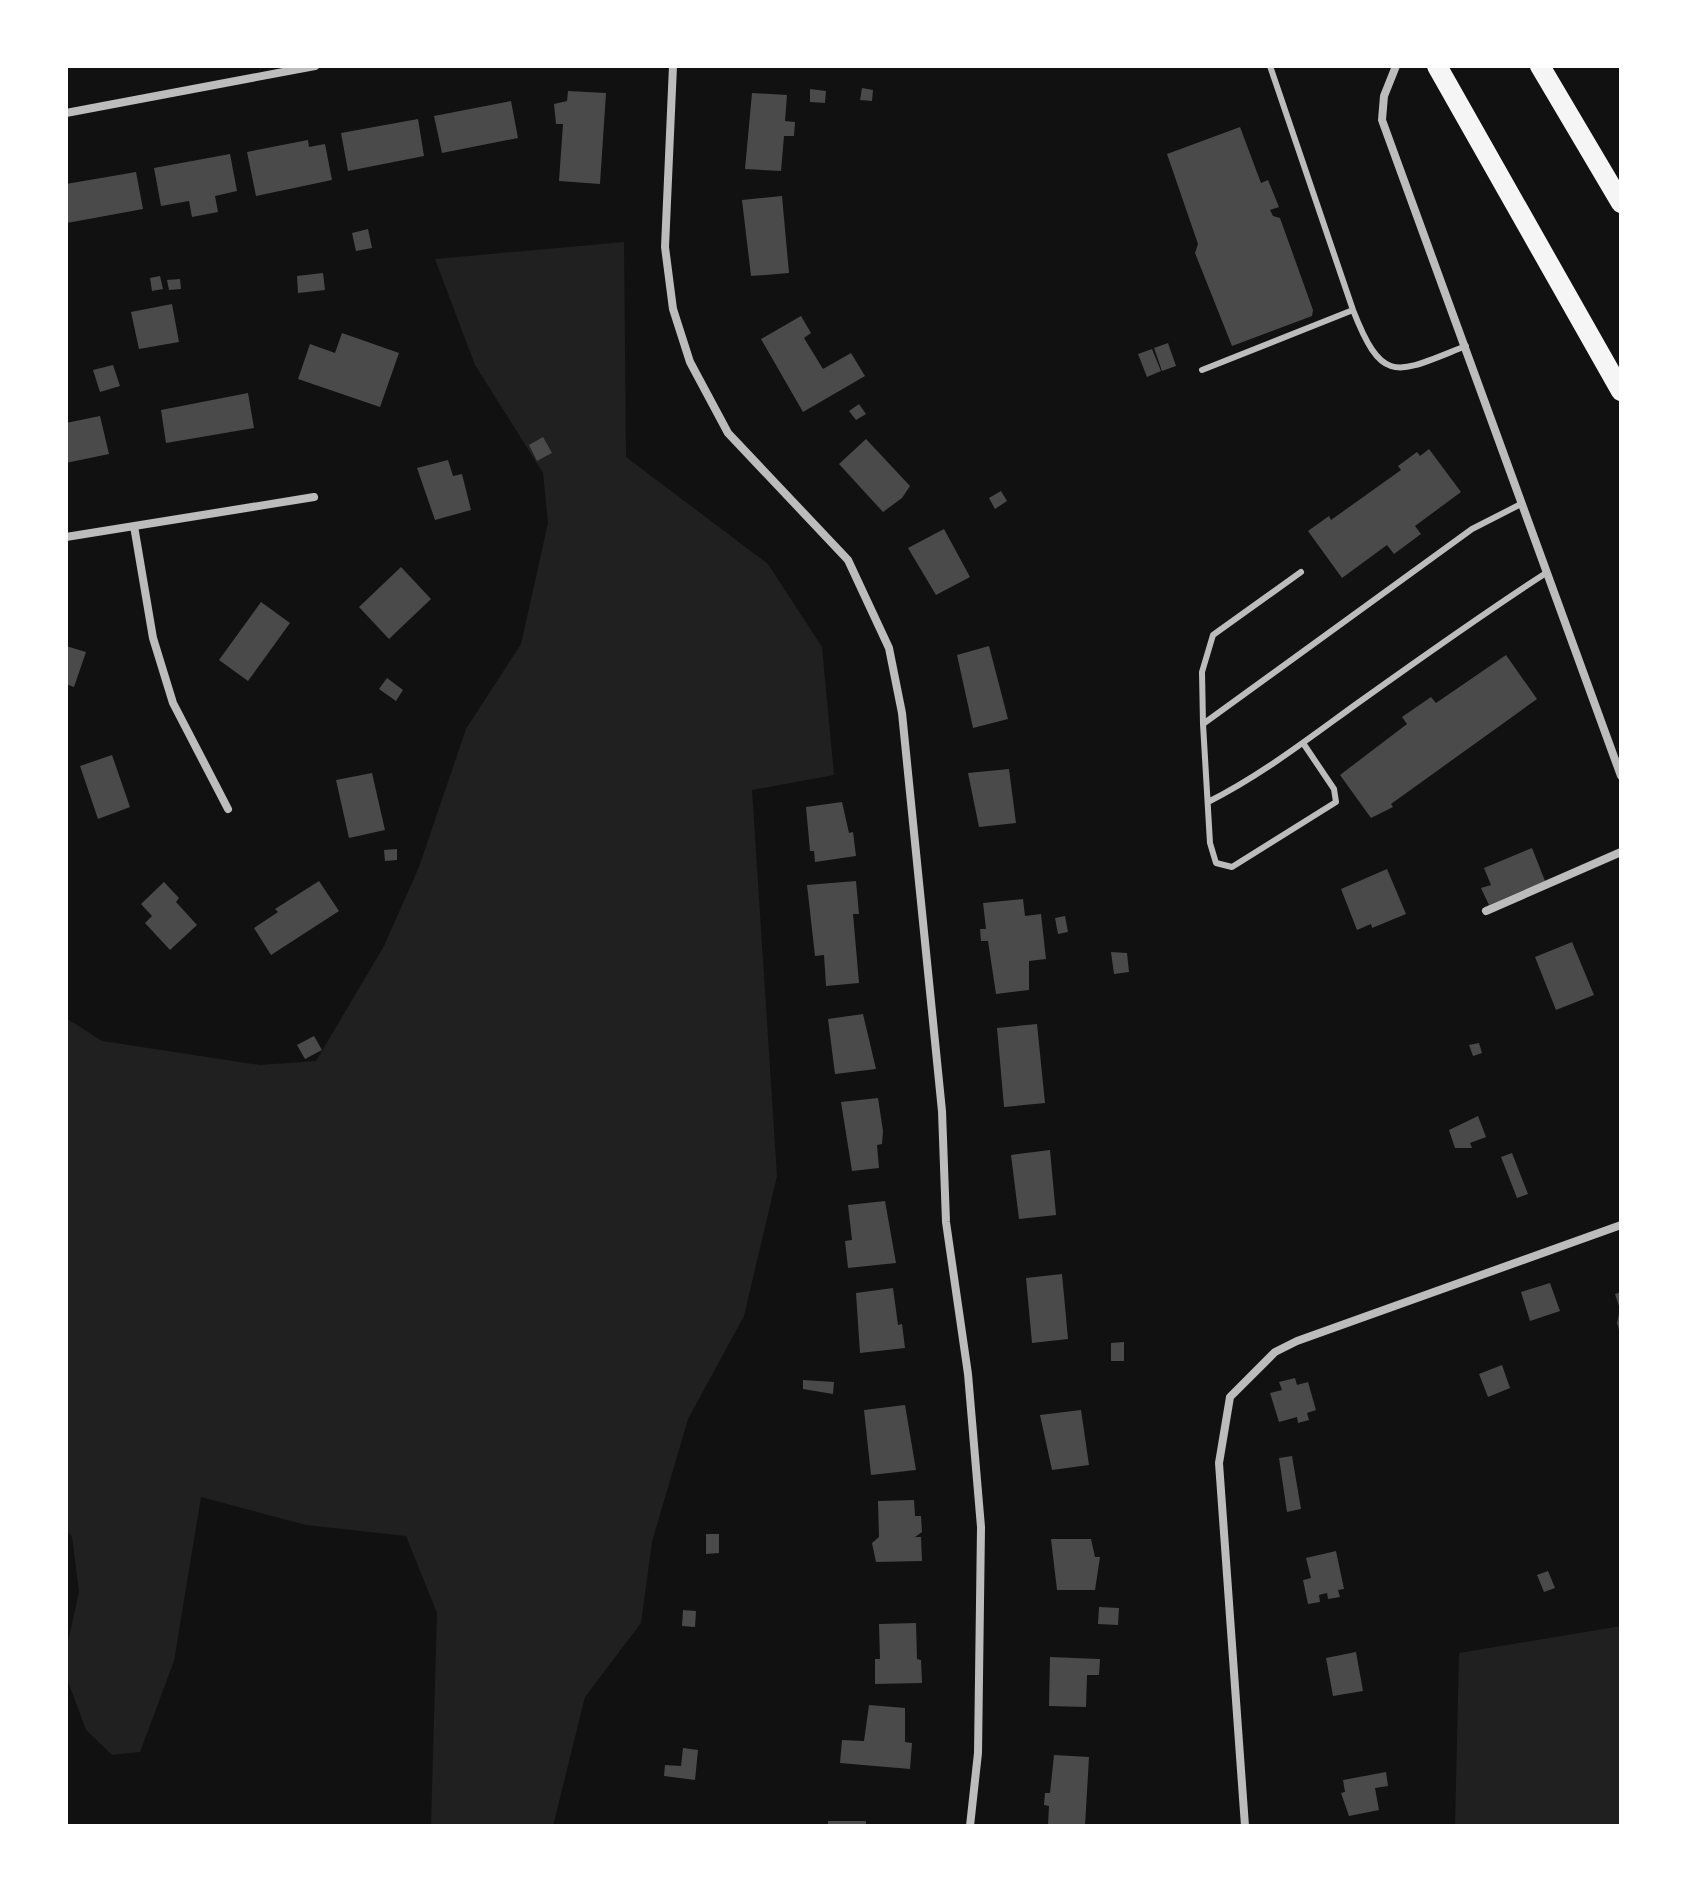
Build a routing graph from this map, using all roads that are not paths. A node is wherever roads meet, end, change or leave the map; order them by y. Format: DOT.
graph roads {
  1 [pos="315,66"];
  2 [pos="673,66"];
  3 [pos="1270,66"];
  4 [pos="1396,66"];
  5 [pos="1437,66"];
  6 [pos="1540,66"];
  7 [pos="66,113"];
  8 [pos="1621,203"];
  9 [pos="1353,310"];
  10 [pos="1466,346"];
  11 [pos="1202,370"];
  12 [pos="1621,391"];
  13 [pos="314,497"];
  14 [pos="1521,504"];
  15 [pos="134,526"];
  16 [pos="66,537"];
  17 [pos="1301,572"];
  18 [pos="1546,573"];
  19 [pos="1203,724"];
  20 [pos="1303,743"];
  21 [pos="1621,776"];
  22 [pos="1208,802"];
  23 [pos="228,809"];
  24 [pos="1621,852"];
  25 [pos="1486,911"];
  26 [pos="1621,1225"];
  27 [pos="970,1826"];
  28 [pos="1245,1826"];
  1 -- 7 [label="street"];
  2 -- 27 [label="street"];
  3 -- 9 [label="lane"];
  4 -- 10 [label="street"];
  5 -- 12 [label="highway"];
  6 -- 8 [label="highway"];
  9 -- 10 [label="lane"];
  9 -- 11 [label="lane"];
  10 -- 14 [label="street"];
  13 -- 15 [label="street"];
  14 -- 18 [label="street"];
  14 -- 19 [label="lane"];
  15 -- 16 [label="street"];
  15 -- 23 [label="street"];
  17 -- 19 [label="lane"];
  18 -- 20 [label="lane"];
  18 -- 21 [label="street"];
  19 -- 22 [label="lane"];
  20 -- 22 [label="lane"];
  20 -- 22 [label="lane"];
  24 -- 25 [label="street"];
  26 -- 28 [label="street"];
}
